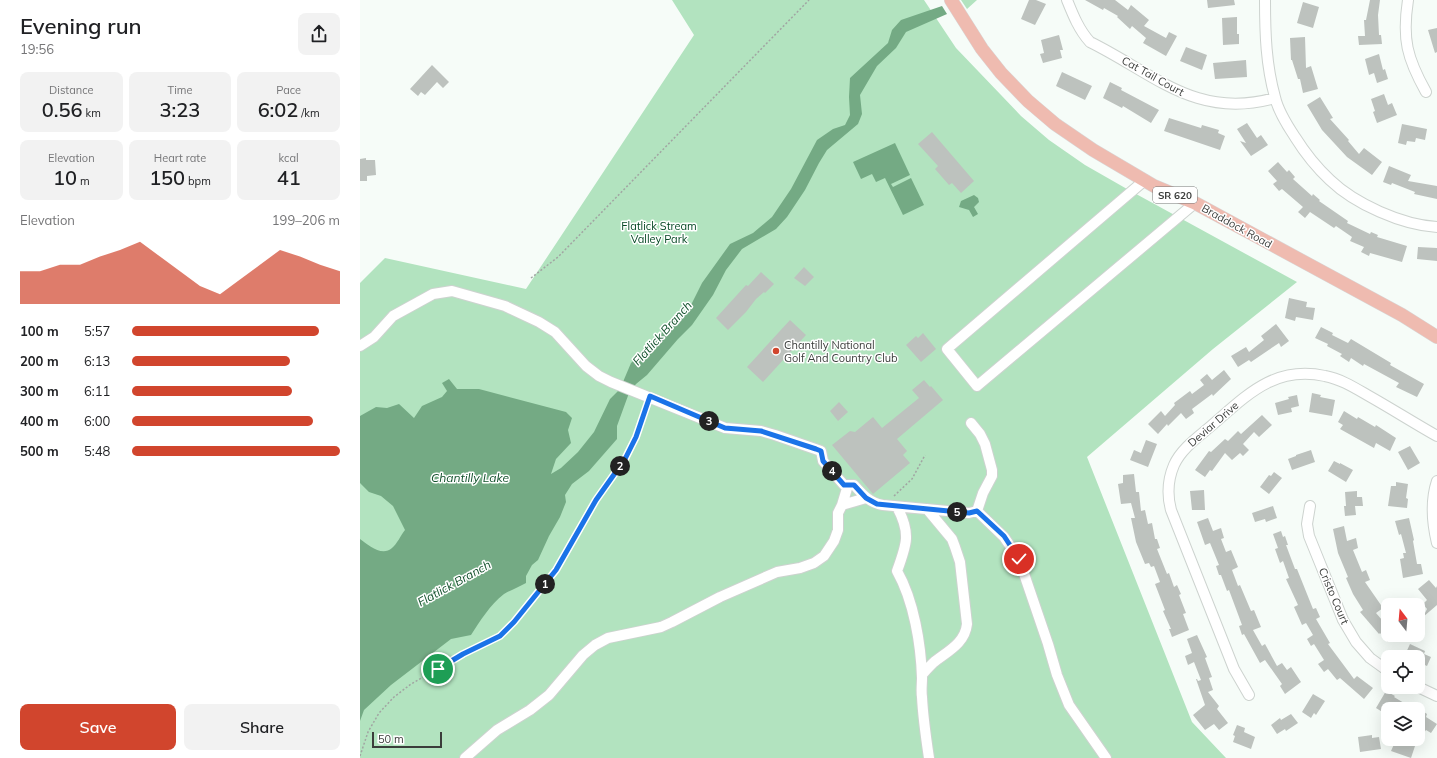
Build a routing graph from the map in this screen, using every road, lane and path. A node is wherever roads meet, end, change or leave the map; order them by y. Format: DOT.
graph roads {
  1 [pos="809,0"];
  2 [pos="951,0"];
  3 [pos="1067,0"];
  4 [pos="1265,0"];
  5 [pos="1408,0"];
  6 [pos="1426,92"];
  7 [pos="1275,98"];
  8 [pos="1145,180"];
  9 [pos="1195,203"];
  10 [pos="1437,227"];
  11 [pos="531,278"];
  12 [pos="1437,337"];
  13 [pos="360,346"];
  14 [pos="650,396"];
  15 [pos="971,423"];
  16 [pos="1437,436"];
  17 [pos="925,455"];
  18 [pos="1437,481"];
  19 [pos="848,485"];
  20 [pos="866,498"];
  21 [pos="842,505"];
  22 [pos="883,505"];
  23 [pos="897,506"];
  24 [pos="1310,506"];
  25 [pos="926,509"];
  26 [pos="977,511"];
  27 [pos="1437,543"];
  28 [pos="1381,666"];
  29 [pos="922,675"];
  30 [pos="1425,690"];
  31 [pos="1249,695"];
  32 [pos="1437,696"];
  33 [pos="360,756"];
  34 [pos="465,758"];
  35 [pos="929,758"];
  36 [pos="1106,758"];
  1 -- 11 [label="path"];
  2 -- 8 [label="main road, Braddock Road / SR 620"];
  3 -- 7 [label="street, Cat Tail Court"];
  4 -- 7 [label="street"];
  5 -- 6 [label="street"];
  7 -- 10 [label="street"];
  8 -- 9 [label="main road, Braddock Road / SR 620"];
  8 -- 9 [label="street"];
  9 -- 12 [label="main road, Braddock Road / SR 620"];
  13 -- 14 [label="street"];
  14 -- 19 [label="street"];
  14 -- 33 [label="path"];
  15 -- 26 [label="street"];
  16 -- 31 [label="street, Deviar Drive"];
  17 -- 22 [label="path"];
  18 -- 27 [label="street"];
  19 -- 20 [label="street"];
  19 -- 21 [label="street"];
  20 -- 21 [label="street"];
  20 -- 22 [label="street"];
  21 -- 34 [label="street"];
  22 -- 23 [label="street"];
  23 -- 25 [label="street"];
  23 -- 29 [label="street"];
  24 -- 28 [label="street, Cristo Court"];
  25 -- 26 [label="street"];
  25 -- 29 [label="street"];
  26 -- 36 [label="street"];
  29 -- 35 [label="street"];
  30 -- 32 [label="street"];
}
